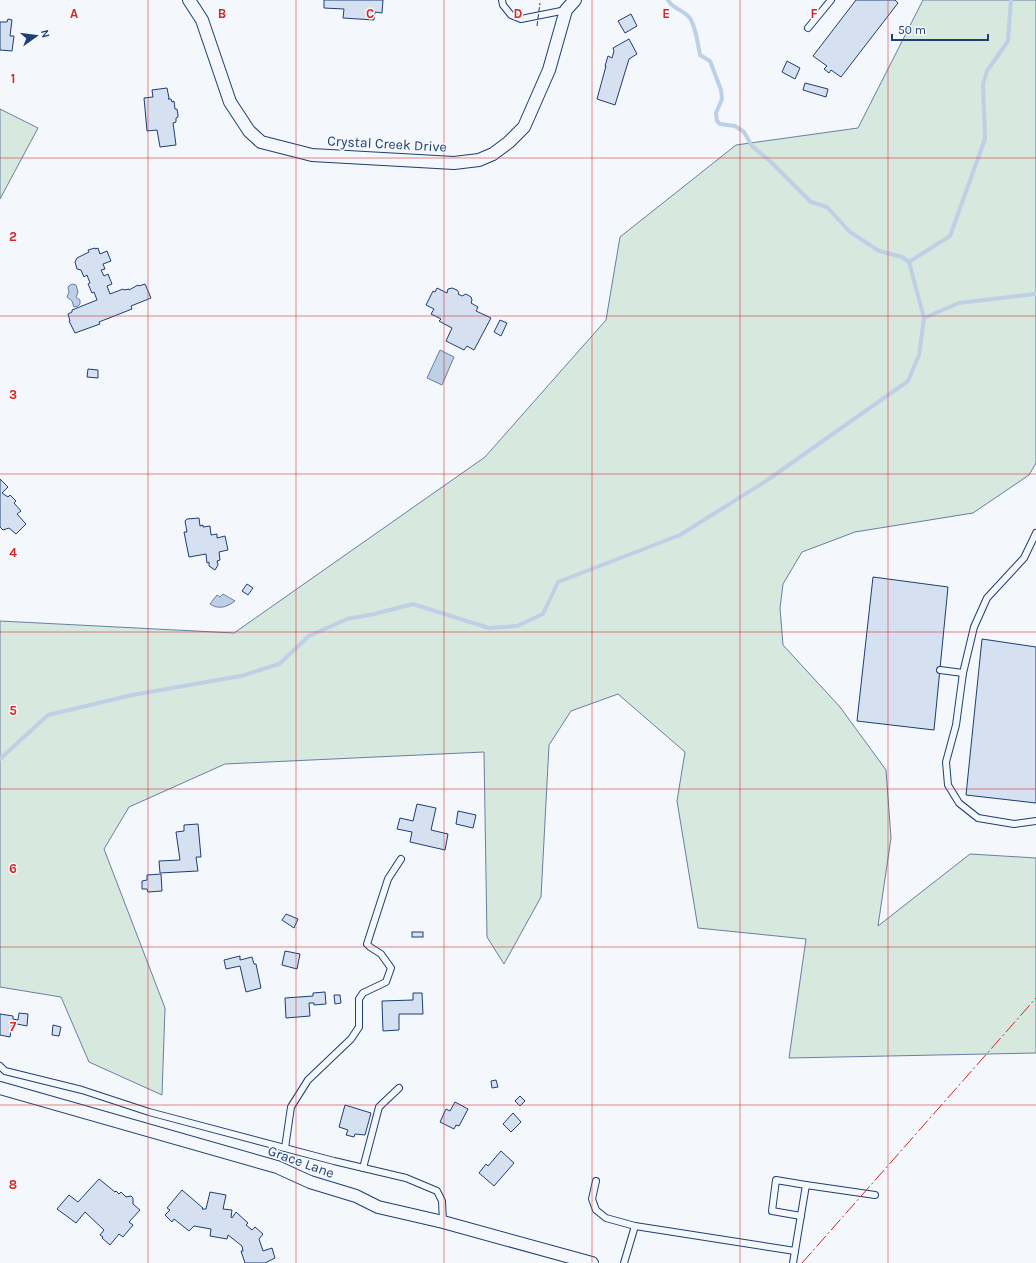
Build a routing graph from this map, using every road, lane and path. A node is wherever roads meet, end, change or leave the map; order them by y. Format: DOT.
graph roads {
  1 [pos="189,0"];
  2 [pos="502,0"];
  3 [pos="575,0"];
  4 [pos="831,0"];
  5 [pos="566,10"];
  6 [pos="808,28"];
  7 [pos="1036,533"];
  8 [pos="940,670"];
  9 [pos="963,673"];
  10 [pos="1036,821"];
  11 [pos="401,859"];
  12 [pos="0,1066"];
  13 [pos="0,1088"];
  14 [pos="399,1088"];
  15 [pos="285,1148"];
  16 [pos="363,1168"];
  17 [pos="596,1181"];
  18 [pos="806,1185"];
  19 [pos="875,1195"];
  20 [pos="801,1216"];
  21 [pos="443,1222"];
  22 [pos="635,1226"];
  23 [pos="795,1251"];
  24 [pos="592,1263"];
  25 [pos="624,1263"];
  26 [pos="792,1263"];
  1 -- 5 [label="street, Crystal Creek Drive"];
  2 -- 5 [label="lane"];
  3 -- 5 [label="street, Crystal Creek Drive"];
  4 -- 6 [label="lane"];
  7 -- 9 [label="lane"];
  8 -- 9 [label="lane"];
  9 -- 10 [label="lane"];
  11 -- 15 [label="lane"];
  12 -- 15 [label="lane"];
  13 -- 21 [label="street, Grace Lane"];
  14 -- 16 [label="lane"];
  15 -- 16 [label="lane"];
  16 -- 21 [label="lane"];
  17 -- 22 [label="lane"];
  18 -- 19 [label="lane"];
  18 -- 20 [label="lane"];
  18 -- 20 [label="lane"];
  20 -- 23 [label="lane"];
  21 -- 24 [label="street, Grace Lane"];
  22 -- 23 [label="lane"];
  22 -- 25 [label="lane"];
  23 -- 26 [label="lane"];
}
